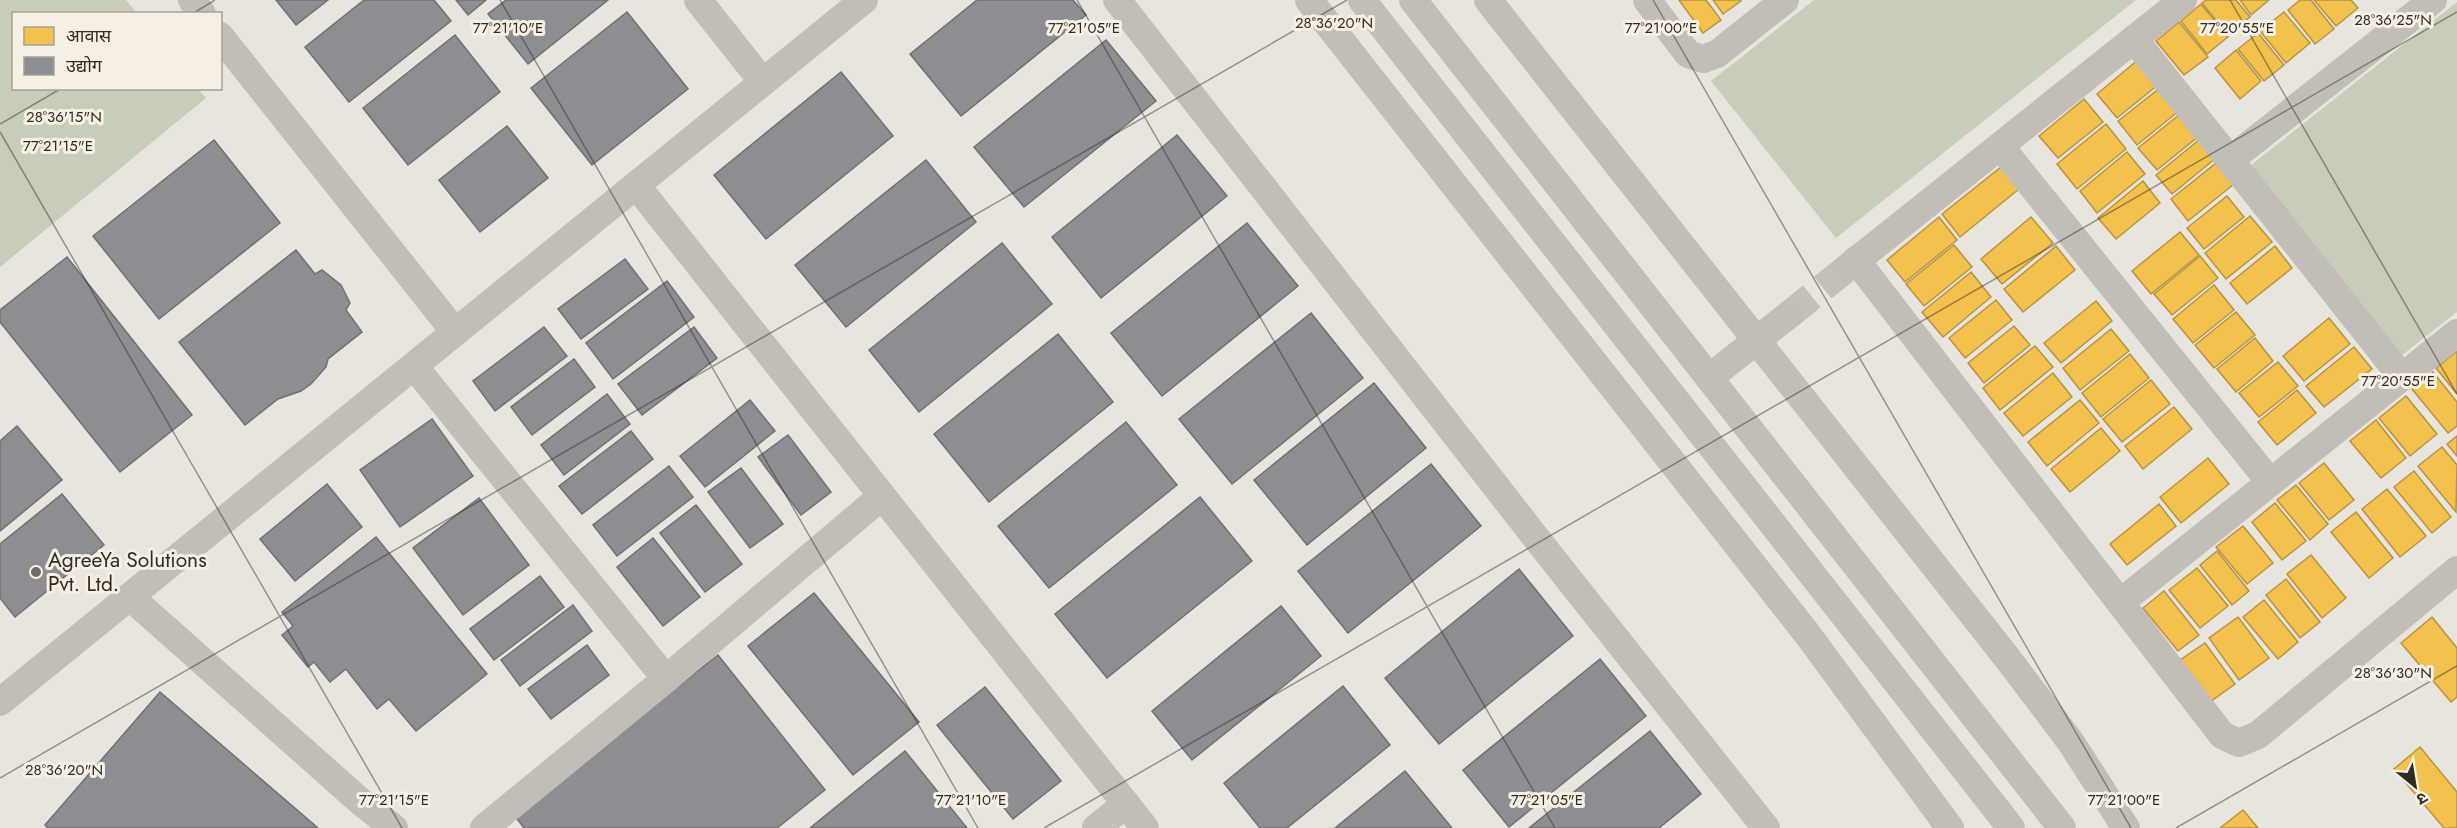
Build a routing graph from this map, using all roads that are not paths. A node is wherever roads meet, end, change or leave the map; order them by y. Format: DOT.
graph roads {
  1 [pos="698,0"];
  2 [pos="864,0"];
  3 [pos="1117,0"];
  4 [pos="1309,0"];
  5 [pos="1362,0"];
  6 [pos="1413,0"];
  7 [pos="1488,0"];
  8 [pos="1647,0"];
  9 [pos="1785,0"];
  10 [pos="2183,0"];
  11 [pos="2433,0"];
  12 [pos="222,39"];
  13 [pos="2134,39"];
  14 [pos="763,82"];
  15 [pos="2000,146"];
  16 [pos="2230,160"];
  17 [pos="636,185"];
  18 [pos="1790,314"];
  19 [pos="455,332"];
  20 [pos="2457,333"];
  21 [pos="1757,340"];
  22 [pos="414,366"];
  23 [pos="2402,377"];
  24 [pos="1709,378"];
  25 [pos="2270,482"];
  26 [pos="882,496"];
  27 [pos="2457,570"];
  28 [pos="130,597"];
  29 [pos="2121,602"];
  30 [pos="666,679"];
  31 [pos="0,702"];
  32 [pos="1126,804"];
  33 [pos="1756,824"];
  34 [pos="394,828"];
  35 [pos="484,828"];
  36 [pos="1096,828"];
  37 [pos="1145,828"];
  38 [pos="1950,828"];
  39 [pos="2011,828"];
  40 [pos="2062,828"];
  41 [pos="2126,828"];
  1 -- 14 [label="street"];
  2 -- 14 [label="street"];
  3 -- 33 [label="street"];
  4 -- 38 [label="street"];
  5 -- 39 [label="street"];
  6 -- 24 [label="street"];
  7 -- 21 [label="street"];
  8 -- 9 [label="street"];
  10 -- 13 [label="street"];
  11 -- 16 [label="street"];
  12 -- 19 [label="street"];
  13 -- 15 [label="street"];
  13 -- 16 [label="street"];
  14 -- 17 [label="street"];
  15 -- 25 [label="street"];
  15 -- 29 [label="street"];
  16 -- 23 [label="street"];
  17 -- 19 [label="street"];
  17 -- 26 [label="street"];
  18 -- 21 [label="street"];
  19 -- 22 [label="street"];
  20 -- 23 [label="street"];
  21 -- 24 [label="street"];
  21 -- 41 [label="street"];
  22 -- 28 [label="street"];
  22 -- 30 [label="street"];
  23 -- 25 [label="street"];
  24 -- 40 [label="street"];
  25 -- 29 [label="street"];
  26 -- 30 [label="street"];
  26 -- 32 [label="street"];
  27 -- 29 [label="street"];
  28 -- 31 [label="street"];
  28 -- 34 [label="street"];
  30 -- 35 [label="street"];
  32 -- 36 [label="street"];
  32 -- 37 [label="street"];
}
